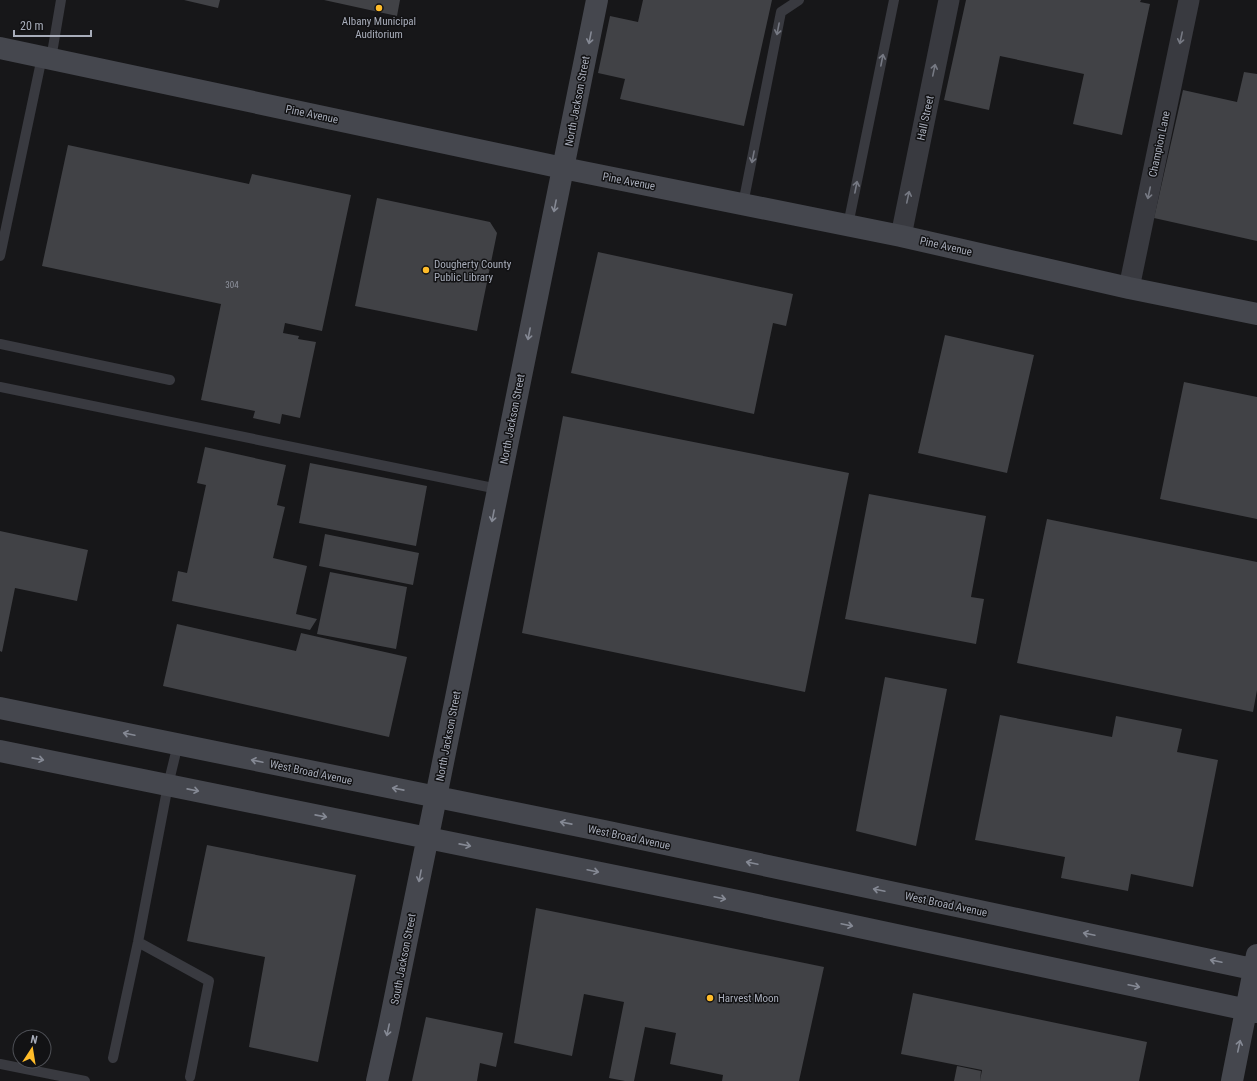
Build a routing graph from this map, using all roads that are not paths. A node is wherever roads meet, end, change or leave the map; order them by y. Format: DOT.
graph roads {
  1 [pos="61,0"];
  2 [pos="597,0"];
  3 [pos="799,0"];
  4 [pos="894,0"];
  5 [pos="949,0"];
  6 [pos="1189,0"];
  7 [pos="0,48"];
  8 [pos="46,58"];
  9 [pos="563,168"];
  10 [pos="743,204"];
  11 [pos="848,225"];
  12 [pos="900,236"];
  13 [pos="0,256"];
  14 [pos="1129,288"];
  15 [pos="1257,314"];
  16 [pos="0,344"];
  17 [pos="170,380"];
  18 [pos="0,387"];
  19 [pos="498,489"];
  20 [pos="0,708"];
  21 [pos="178,744"];
  22 [pos="0,751"];
  23 [pos="168,785"];
  24 [pos="436,797"];
  25 [pos="427,837"];
  26 [pos="138,942"];
  27 [pos="1256,964"];
  28 [pos="1252,1011"];
  29 [pos="113,1058"];
  30 [pos="0,1064"];
  31 [pos="190,1077"];
  32 [pos="85,1081"];
  33 [pos="377,1081"];
  34 [pos="1232,1081"];
  1 -- 8 [label="lane"];
  2 -- 9 [label="main road, North Jackson Street, one-way"];
  3 -- 10 [label="lane, one-way"];
  11 -- 4 [label="lane, one-way"];
  12 -- 5 [label="street, Hall Street, one-way"];
  6 -- 14 [label="street, Champion Lane, one-way"];
  7 -- 8 [label="main road, Pine Avenue"];
  8 -- 9 [label="main road, Pine Avenue"];
  8 -- 13 [label="lane"];
  9 -- 10 [label="main road, Pine Avenue"];
  9 -- 19 [label="main road, North Jackson Street, one-way"];
  10 -- 11 [label="main road, Pine Avenue"];
  11 -- 12 [label="main road, Pine Avenue"];
  12 -- 14 [label="main road, Pine Avenue"];
  14 -- 15 [label="main road, Pine Avenue"];
  16 -- 17 [label="lane"];
  18 -- 19 [label="lane"];
  19 -- 24 [label="main road, North Jackson Street, one-way"];
  21 -- 20 [label="main road, West Broad Avenue, one-way"];
  21 -- 23 [label="lane"];
  24 -- 21 [label="main road, West Broad Avenue, one-way"];
  22 -- 23 [label="main road, one-way"];
  23 -- 25 [label="main road, one-way"];
  23 -- 26 [label="lane"];
  24 -- 25 [label="main road, North Jackson Street"];
  27 -- 24 [label="main road, West Broad Avenue, one-way"];
  25 -- 28 [label="main road, one-way"];
  25 -- 33 [label="main road, South Jackson Street, one-way"];
  26 -- 29 [label="lane"];
  26 -- 31 [label="lane"];
  27 -- 28 [label="main road"];
  34 -- 28 [label="main road, one-way"];
  30 -- 32 [label="lane"];
}
